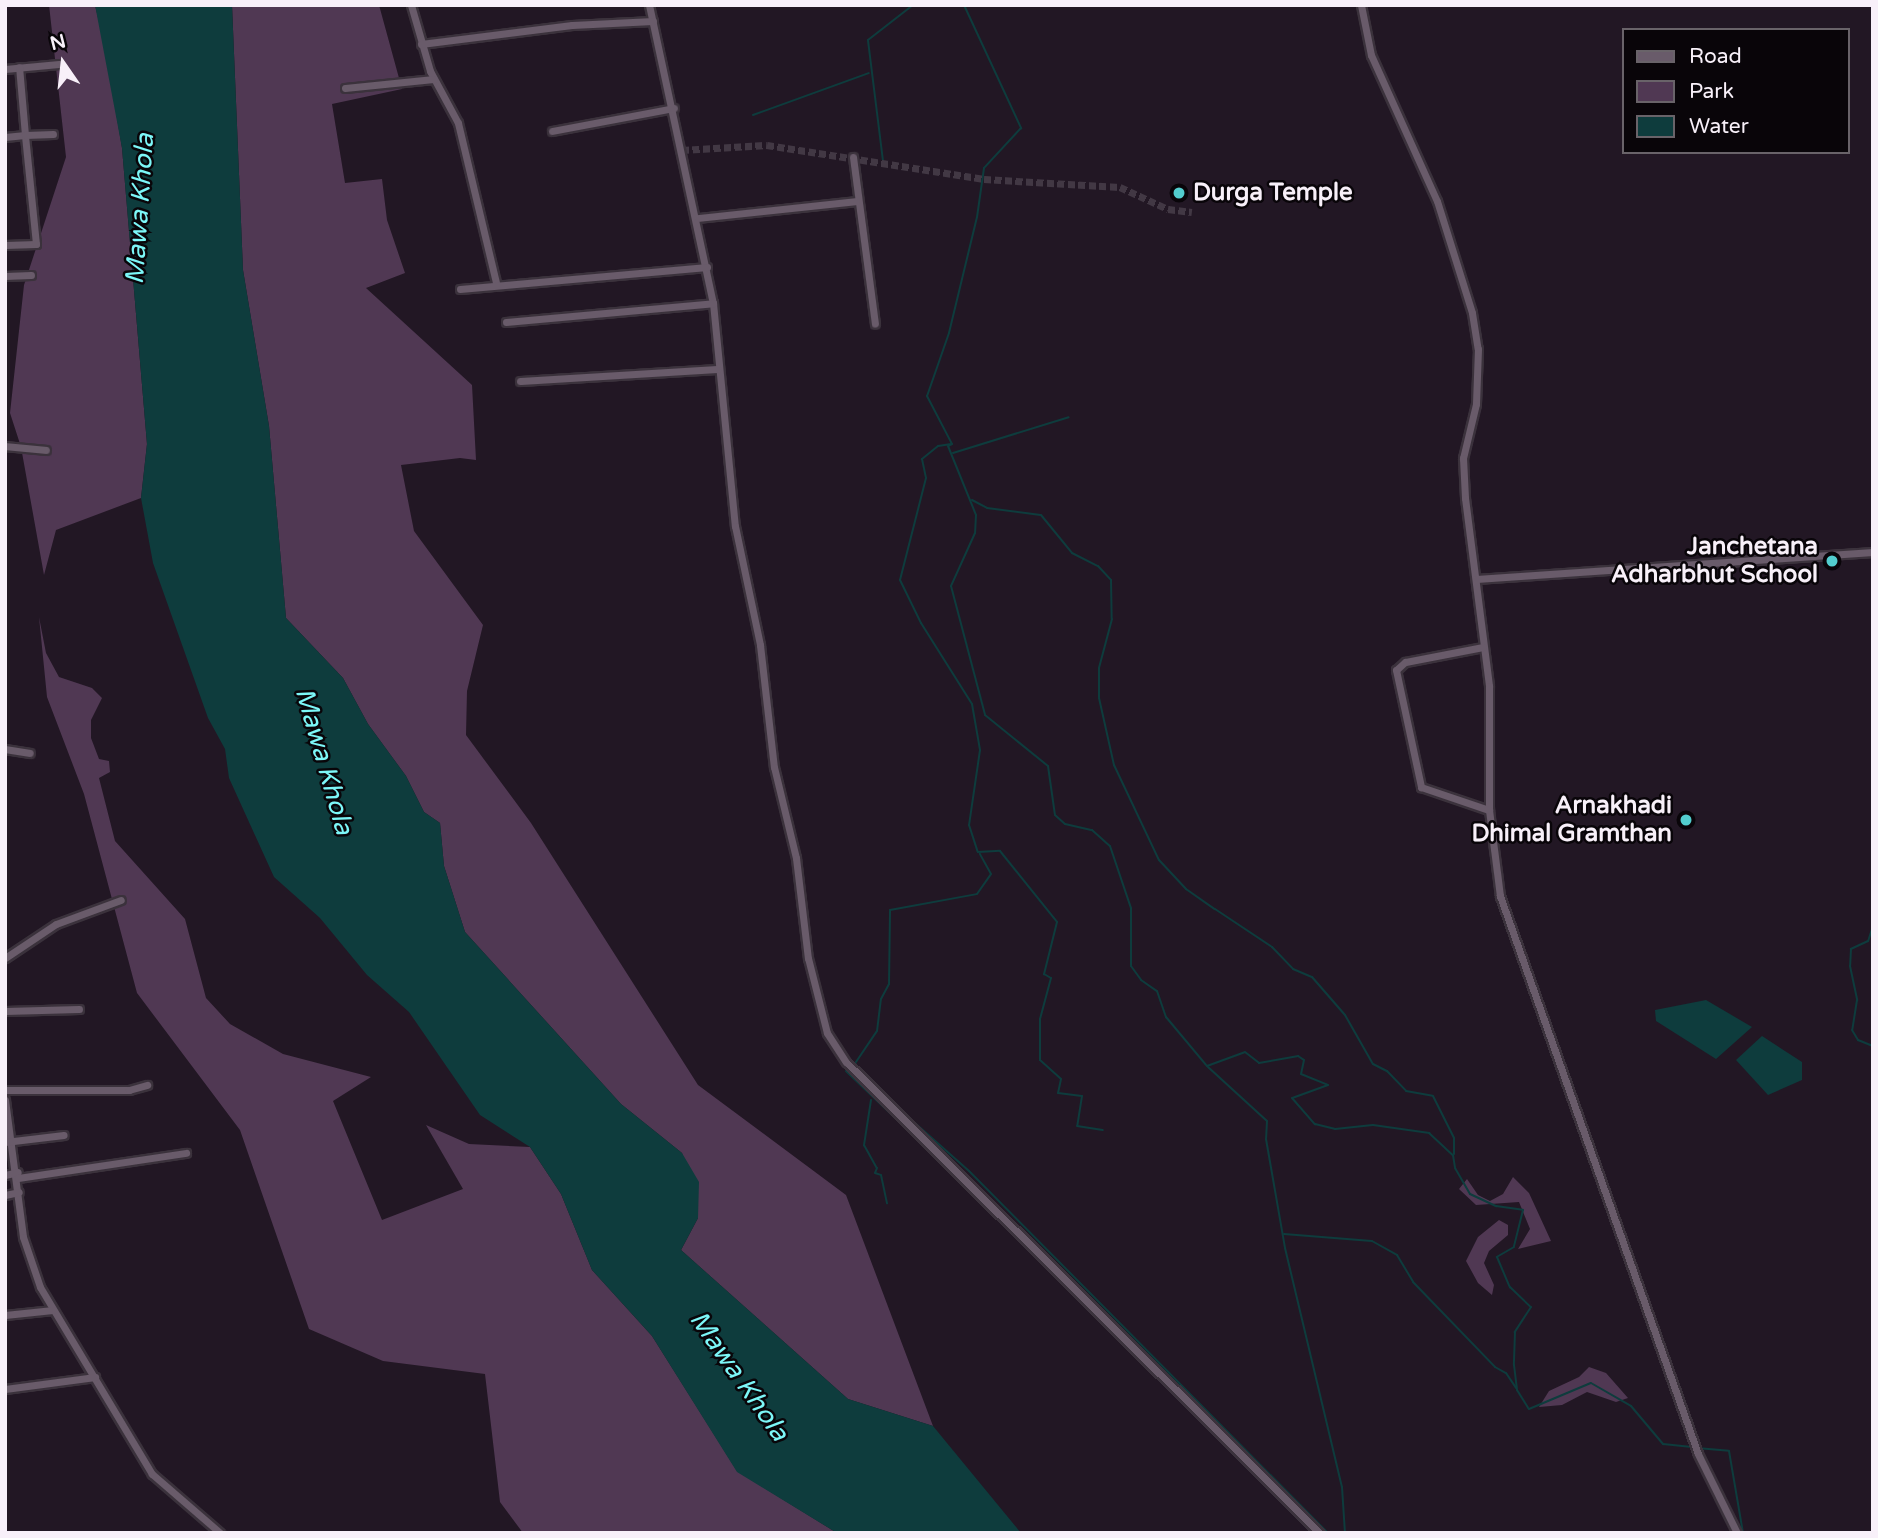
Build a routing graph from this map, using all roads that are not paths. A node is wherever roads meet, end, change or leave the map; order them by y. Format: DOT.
graph roads {
  1 [pos="411,5"];
  2 [pos="649,5"];
  3 [pos="1362,5"];
  4 [pos="653,21"];
  5 [pos="421,44"];
  6 [pos="59,64"];
  7 [pos="19,67"];
  8 [pos="5,69"];
  9 [pos="435,79"];
  10 [pos="345,89"];
  11 [pos="674,108"];
  12 [pos="552,131"];
  13 [pos="53,134"];
  14 [pos="25,135"];
  15 [pos="5,137"];
  16 [pos="853,157"];
  17 [pos="856,201"];
  18 [pos="698,218"];
  19 [pos="5,245"];
  20 [pos="707,267"];
  21 [pos="31,275"];
  22 [pos="5,276"];
  23 [pos="496,283"];
  24 [pos="460,289"];
  25 [pos="713,303"];
  26 [pos="506,322"];
  27 [pos="875,324"];
  28 [pos="718,369"];
  29 [pos="520,381"];
  30 [pos="5,446"];
  31 [pos="46,450"];
  32 [pos="1873,552"];
  33 [pos="1476,579"];
  34 [pos="1483,647"];
  35 [pos="5,749"];
  36 [pos="30,754"];
  37 [pos="1489,810"];
  38 [pos="121,900"];
  39 [pos="5,958"];
  40 [pos="79,1009"];
  41 [pos="5,1011"];
  42 [pos="148,1085"];
  43 [pos="5,1090"];
  44 [pos="5,1101"];
  45 [pos="64,1135"];
  46 [pos="9,1141"];
  47 [pos="186,1153"];
  48 [pos="5,1175"];
  49 [pos="18,1175"];
  50 [pos="19,1192"];
  51 [pos="5,1195"];
  52 [pos="54,1310"];
  53 [pos="5,1315"];
  54 [pos="95,1377"];
  55 [pos="5,1389"];
  56 [pos="220,1533"];
  57 [pos="1320,1533"];
  58 [pos="1737,1533"];
  1 -- 5 [label="street"];
  2 -- 4 [label="street"];
  3 -- 33 [label="street"];
  4 -- 5 [label="street"];
  4 -- 11 [label="street"];
  5 -- 9 [label="street"];
  6 -- 7 [label="street"];
  7 -- 8 [label="street"];
  7 -- 14 [label="street"];
  9 -- 10 [label="street"];
  9 -- 23 [label="street"];
  11 -- 12 [label="street"];
  11 -- 18 [label="street"];
  13 -- 14 [label="street"];
  14 -- 15 [label="street"];
  14 -- 19 [label="street"];
  16 -- 17 [label="street"];
  17 -- 18 [label="street"];
  17 -- 27 [label="street"];
  18 -- 20 [label="street"];
  20 -- 23 [label="street"];
  20 -- 25 [label="street"];
  21 -- 22 [label="street"];
  23 -- 24 [label="street"];
  25 -- 26 [label="street"];
  25 -- 28 [label="street"];
  28 -- 29 [label="street"];
  28 -- 57 [label="street"];
  30 -- 31 [label="street"];
  32 -- 33 [label="street"];
  33 -- 34 [label="street"];
  34 -- 37 [label="street"];
  34 -- 37 [label="street"];
  35 -- 36 [label="street"];
  37 -- 58 [label="street"];
  38 -- 39 [label="street"];
  40 -- 41 [label="street"];
  42 -- 43 [label="street"];
  44 -- 46 [label="street"];
  45 -- 46 [label="street"];
  46 -- 49 [label="street"];
  47 -- 49 [label="street"];
  48 -- 49 [label="street"];
  49 -- 50 [label="street"];
  50 -- 51 [label="street"];
  50 -- 52 [label="street"];
  52 -- 53 [label="street"];
  52 -- 54 [label="street"];
  54 -- 55 [label="street"];
  54 -- 56 [label="street"];
}
